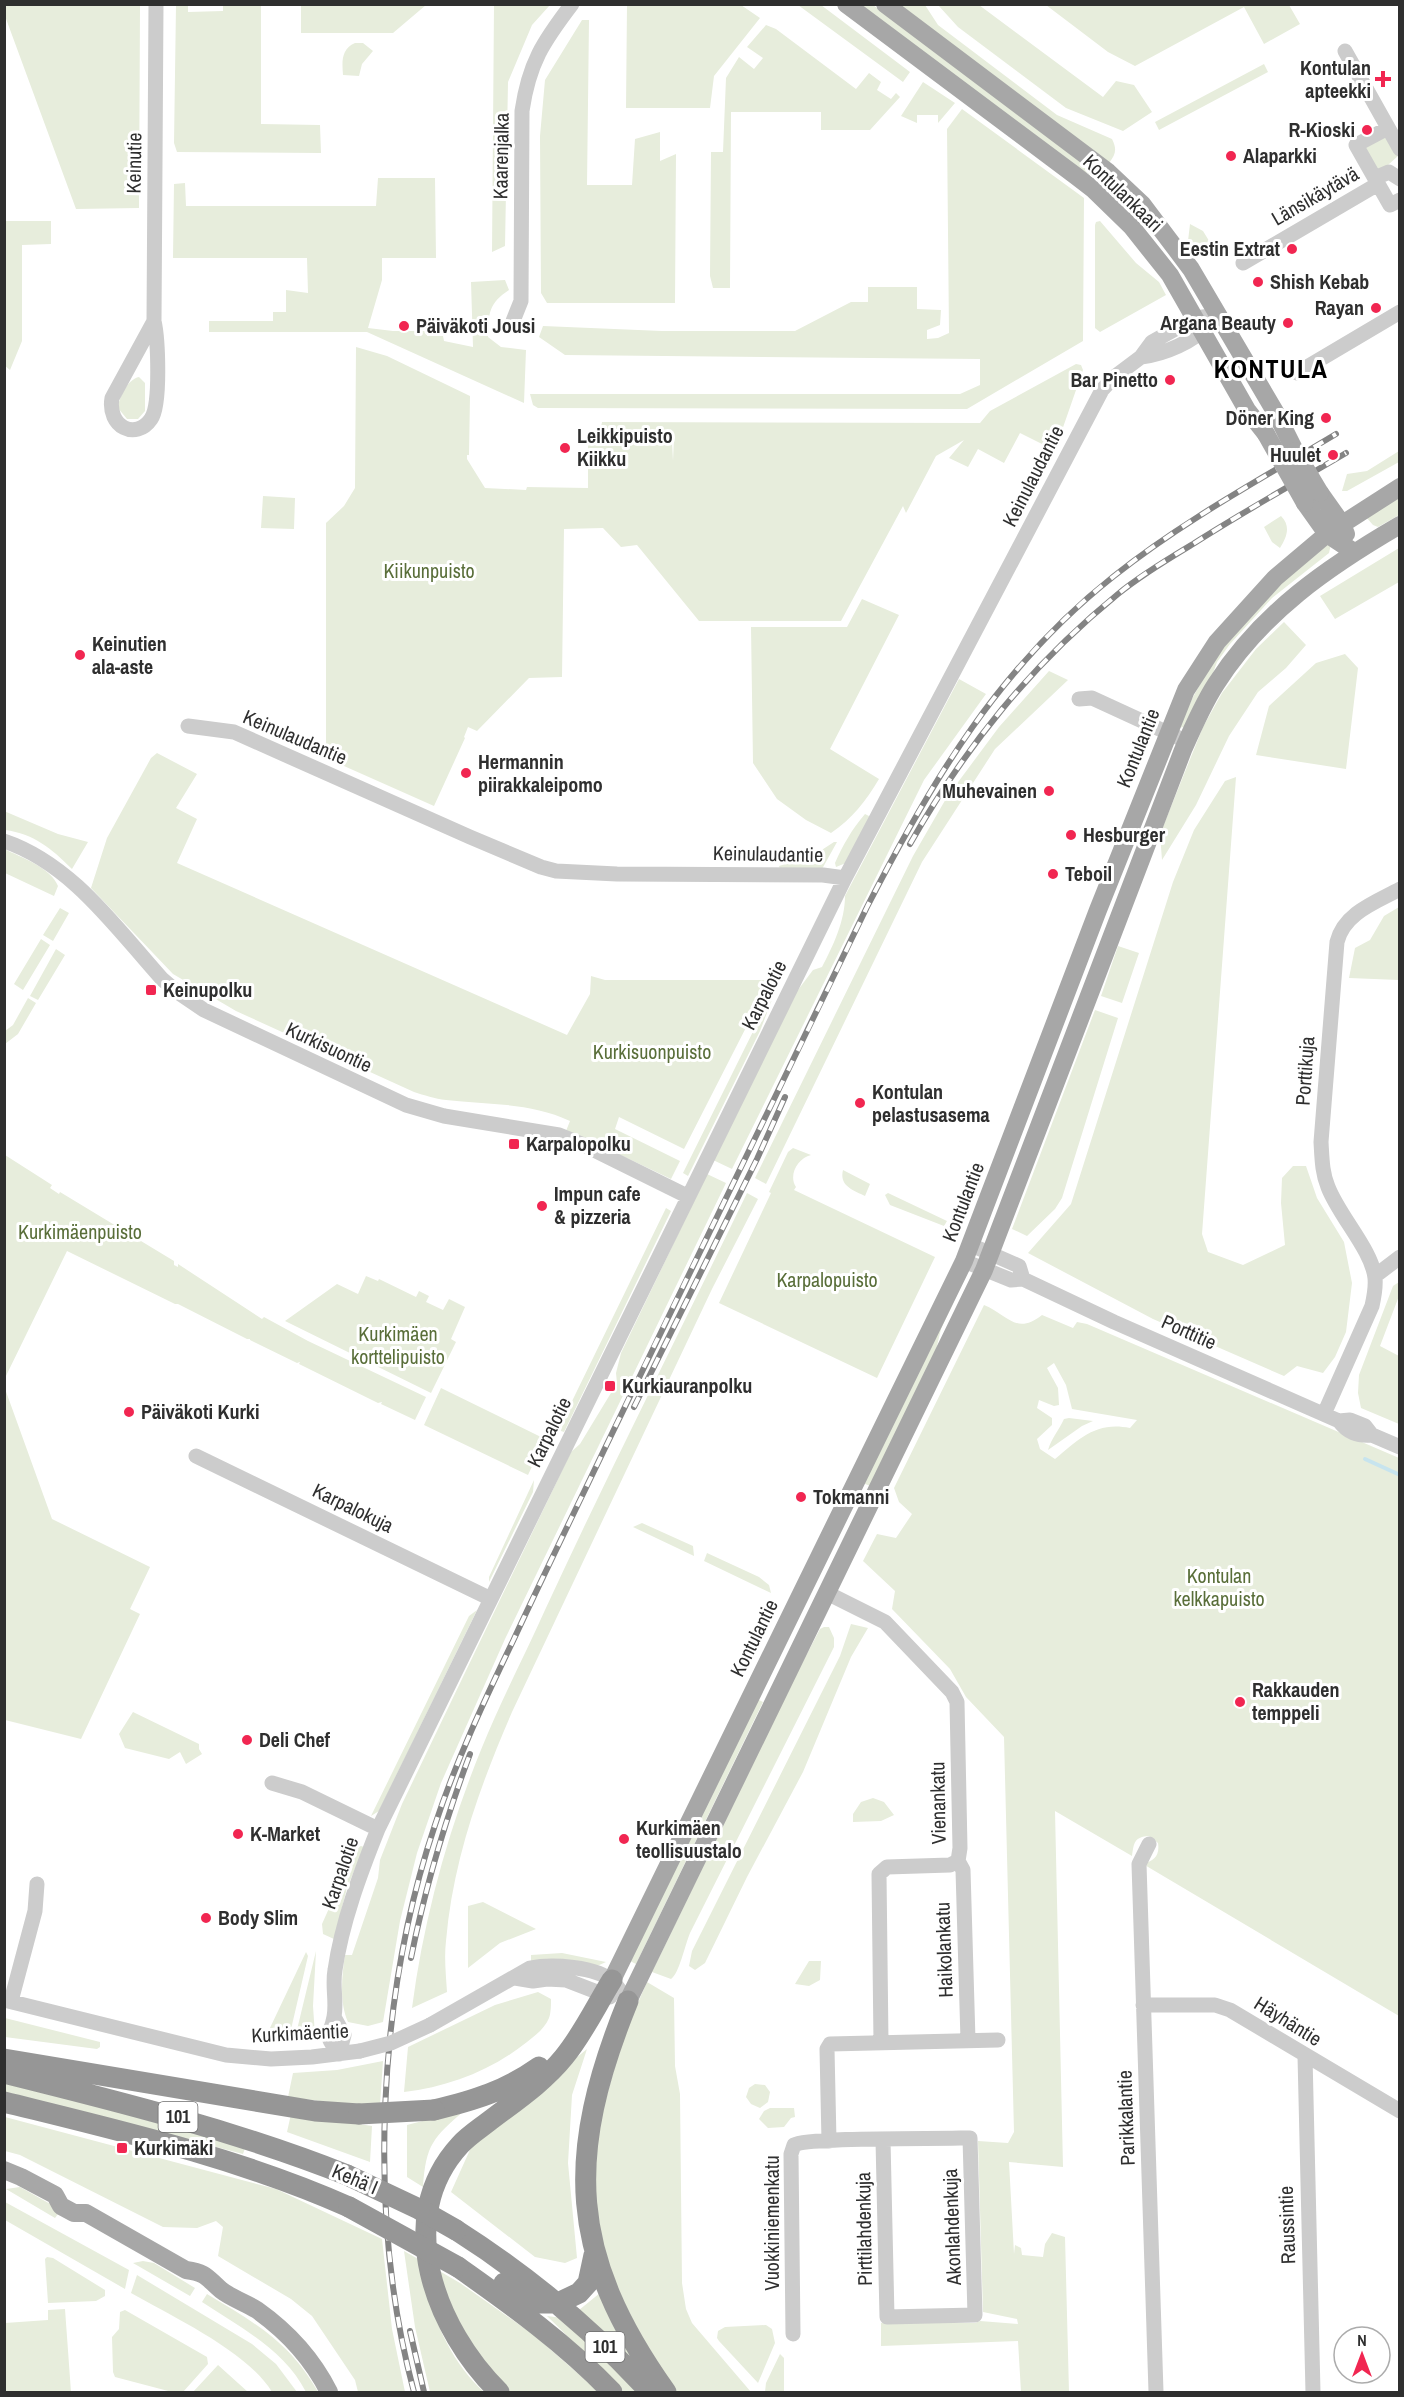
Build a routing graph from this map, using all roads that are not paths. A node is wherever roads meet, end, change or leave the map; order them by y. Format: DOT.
graph roads {
  1 [pos="156,4"];
  2 [pos="572,4"];
  3 [pos="846,4"];
  4 [pos="885,4"];
  5 [pos="1345,51"];
  6 [pos="1388,128"];
  7 [pos="1400,149"];
  8 [pos="1400,158"];
  9 [pos="1379,178"];
  10 [pos="1400,179"];
  11 [pos="1400,200"];
  12 [pos="1243,262"];
  13 [pos="1400,312"];
  14 [pos="1219,315"];
  15 [pos="154,321"];
  16 [pos="513,321"];
  17 [pos="1199,325"];
  18 [pos="1297,373"];
  19 [pos="1400,487"];
  20 [pos="1320,508"];
  21 [pos="1342,524"];
  22 [pos="1400,525"];
  23 [pos="1327,534"];
  24 [pos="1354,552"];
  25 [pos="1079,699"];
  26 [pos="188,726"];
  27 [pos="1168,733"];
  28 [pos="1187,741"];
  29 [pos="4,841"];
  30 [pos="845,878"];
  31 [pos="1400,889"];
  32 [pos="687,1196"];
  33 [pos="968,1253"];
  34 [pos="1400,1257"];
  35 [pos="987,1261"];
  36 [pos="1375,1276"];
  37 [pos="1324,1414"];
  38 [pos="1400,1447"];
  39 [pos="196,1456"];
  40 [pos="827,1593"];
  41 [pos="491,1599"];
  42 [pos="272,1783"];
  43 [pos="378,1829"];
  44 [pos="1149,1844"];
  45 [pos="958,1861"];
  46 [pos="37,1884"];
  47 [pos="607,1988"];
  48 [pos="8,2000"];
  49 [pos="628,2001"];
  50 [pos="1143,2006"];
  51 [pos="579,2035"];
  52 [pos="968,2040"];
  53 [pos="998,2040"];
  54 [pos="881,2042"];
  55 [pos="339,2054"];
  56 [pos="1305,2056"];
  57 [pos="4,2059"];
  58 [pos="4,2073"];
  59 [pos="4,2102"];
  60 [pos="1400,2111"];
  61 [pos="970,2138"];
  62 [pos="883,2140"];
  63 [pos="830,2141"];
  64 [pos="4,2170"];
  65 [pos="594,2252"];
  66 [pos="458,2267"];
  67 [pos="558,2303"];
  68 [pos="887,2317"];
  69 [pos="793,2334"];
  70 [pos="329,2392"];
  71 [pos="499,2392"];
  72 [pos="612,2392"];
  73 [pos="650,2392"];
  74 [pos="666,2392"];
  75 [pos="1156,2392"];
  76 [pos="1313,2392"];
  1 -- 15 [label="street, Keinutie"];
  2 -- 16 [label="street, Kaarenjalka"];
  3 -- 17 [label="main road, Kontulankaari"];
  4 -- 14 [label="main road, Kontulankaari"];
  5 -- 6 [label="street"];
  6 -- 7 [label="street"];
  6 -- 9 [label="street"];
  8 -- 9 [label="street, Länsikäytävä"];
  9 -- 10 [label="street"];
  9 -- 11 [label="street"];
  9 -- 12 [label="street, Länsikäytävä"];
  13 -- 18 [label="street"];
  14 -- 17 [label="street, Keinulaudantie"];
  14 -- 20 [label="main road, Kontulankaari, bridge"];
  15 -- 15 [label="street, Keinutie"];
  17 -- 20 [label="main road, Kontulankaari, bridge"];
  17 -- 30 [label="street, Keinulaudantie"];
  19 -- 21 [label="main road, Kontulantie"];
  20 -- 21 [label="main road, Kontulankaari"];
  20 -- 23 [label="main road, Kontulankaari"];
  21 -- 23 [label="main road, Kontulantie"];
  21 -- 24 [label="main road, Kontulankaari"];
  22 -- 24 [label="main road"];
  23 -- 24 [label="main road, Kontulankaari"];
  23 -- 27 [label="main road, Kontulantie"];
  24 -- 28 [label="main road"];
  25 -- 27 [label="street"];
  26 -- 30 [label="street, Keinulaudantie"];
  27 -- 28 [label="street"];
  27 -- 33 [label="main road, Kontulantie"];
  28 -- 35 [label="main road"];
  29 -- 32 [label="street, Kurkisuontie"];
  30 -- 32 [label="street, Karpalotie"];
  31 -- 36 [label="street, Porttikuja"];
  32 -- 41 [label="street, Karpalotie"];
  33 -- 35 [label="street, Porttitie"];
  33 -- 47 [label="main road, Kontulantie"];
  34 -- 36 [label="street"];
  35 -- 37 [label="street, Porttitie"];
  35 -- 40 [label="main road"];
  36 -- 37 [label="street, Porttikuja"];
  37 -- 38 [label="street, Porttitie"];
  39 -- 41 [label="street, Karpalokuja"];
  40 -- 45 [label="street, Vienankatu"];
  40 -- 49 [label="main road"];
  41 -- 43 [label="street, Karpalotie"];
  42 -- 43 [label="street"];
  43 -- 55 [label="street, Karpalotie"];
  44 -- 50 [label="street, Parikkalantie"];
  45 -- 52 [label="street, Haikolankatu"];
  45 -- 54 [label="street, Vienankatu"];
  46 -- 48 [label="street"];
  47 -- 49 [label="street"];
  47 -- 51 [label="highway"];
  47 -- 55 [label="street, Kurkimäentie, bridge"];
  48 -- 55 [label="street, Kurkimäentie"];
  49 -- 65 [label="highway"];
  50 -- 56 [label="street, Häyhäntie"];
  50 -- 75 [label="street, Parikkalantie"];
  51 -- 57 [label="highway, bridge"];
  51 -- 71 [label="highway"];
  52 -- 53 [label="street"];
  52 -- 54 [label="street"];
  54 -- 63 [label="street"];
  56 -- 60 [label="street, Häyhäntie"];
  56 -- 76 [label="street, Raussintie"];
  58 -- 67 [label="highway, Kehä I / 101, bridge"];
  59 -- 66 [label="highway, Kehä I / 101, bridge"];
  61 -- 62 [label="street, Vuokkiniemenkatu"];
  61 -- 68 [label="street, Akonlahdenkuja"];
  62 -- 63 [label="street, Vuokkiniemenkatu"];
  62 -- 68 [label="street, Pirttilahdenkuja"];
  63 -- 69 [label="street, Vuokkiniemenkatu"];
  64 -- 70 [label="main road"];
  65 -- 67 [label="highway"];
  65 -- 74 [label="highway"];
  66 -- 67 [label="highway"];
  66 -- 72 [label="highway, Kehä I / 101"];
  67 -- 73 [label="highway, Kehä I / 101"];
}
